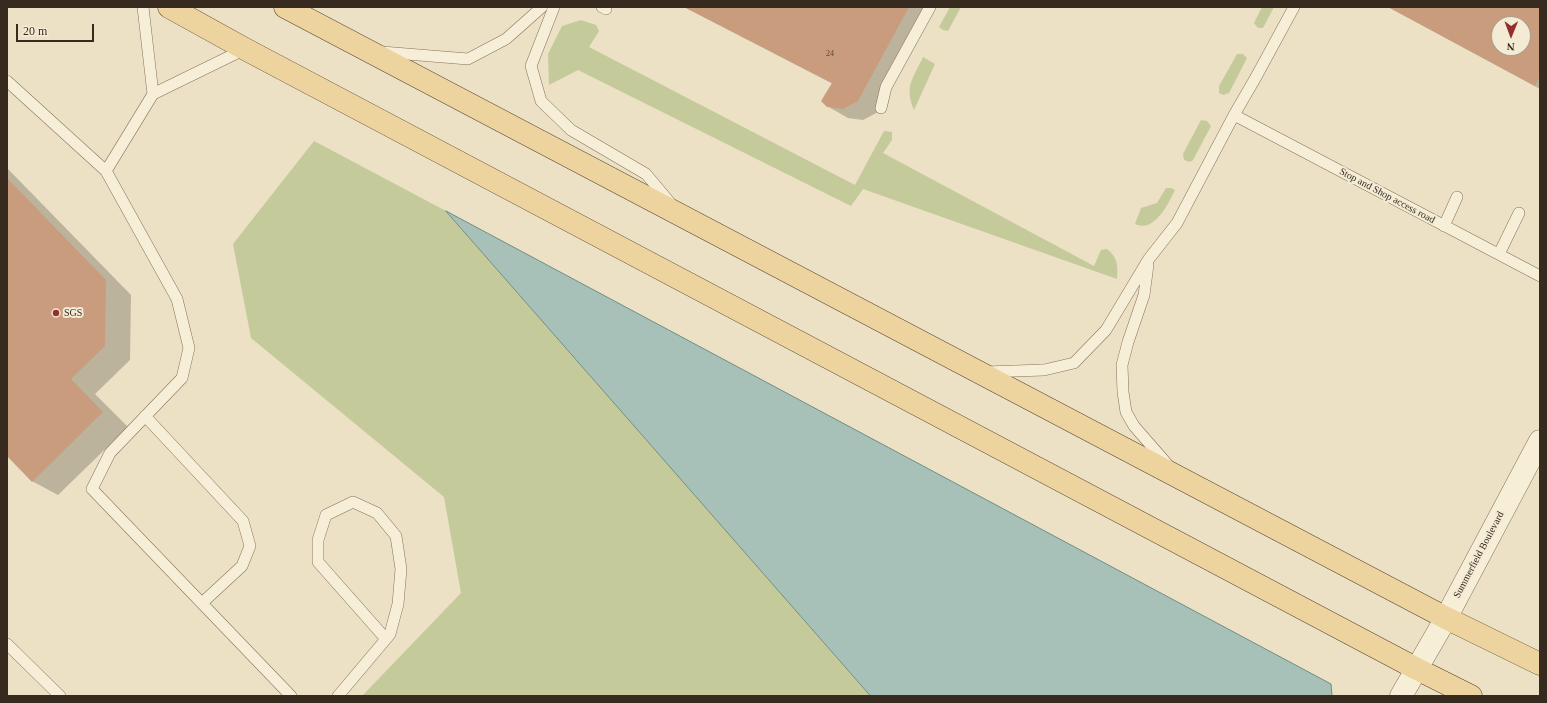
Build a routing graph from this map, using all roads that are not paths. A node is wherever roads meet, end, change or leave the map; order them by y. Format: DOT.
graph roads {
  1 [pos="143,7"];
  2 [pos="169,7"];
  3 [pos="285,7"];
  4 [pos="542,7"];
  5 [pos="554,7"];
  6 [pos="930,7"];
  7 [pos="1294,7"];
  8 [pos="245,49"];
  9 [pos="368,51"];
  10 [pos="7,81"];
  11 [pos="153,94"];
  12 [pos="881,108"];
  13 [pos="1234,115"];
  14 [pos="106,171"];
  15 [pos="1457,197"];
  16 [pos="1519,213"];
  17 [pos="682,216"];
  18 [pos="1444,226"];
  19 [pos="1498,254"];
  20 [pos="1148,260"];
  21 [pos="1540,276"];
  22 [pos="979,372"];
  23 [pos="145,416"];
  24 [pos="1540,441"];
  25 [pos="1176,476"];
  26 [pos="202,603"];
  27 [pos="1446,618"];
  28 [pos="386,639"];
  29 [pos="7,644"];
  30 [pos="1540,664"];
  31 [pos="1417,669"];
  32 [pos="60,696"];
  33 [pos="291,696"];
  34 [pos="338,696"];
  35 [pos="1401,696"];
  36 [pos="1471,696"];
  1 -- 11 [label="lane"];
  2 -- 8 [label="main road"];
  3 -- 9 [label="main road"];
  4 -- 9 [label="lane"];
  5 -- 17 [label="lane"];
  6 -- 12 [label="lane"];
  7 -- 13 [label="lane"];
  8 -- 11 [label="lane"];
  8 -- 31 [label="main road"];
  9 -- 17 [label="main road"];
  10 -- 14 [label="lane"];
  11 -- 14 [label="lane"];
  13 -- 18 [label="lane, Stop and Shop access road"];
  13 -- 20 [label="lane"];
  14 -- 23 [label="lane"];
  15 -- 18 [label="lane"];
  16 -- 19 [label="lane"];
  17 -- 22 [label="main road"];
  18 -- 19 [label="lane, Stop and Shop access road"];
  19 -- 21 [label="lane, Stop and Shop access road"];
  20 -- 22 [label="lane"];
  20 -- 25 [label="lane"];
  22 -- 25 [label="main road"];
  23 -- 26 [label="lane"];
  23 -- 26 [label="lane"];
  24 -- 27 [label="street, Summerfield Boulevard"];
  25 -- 27 [label="main road"];
  26 -- 33 [label="lane"];
  27 -- 30 [label="main road"];
  27 -- 31 [label="street, Summerfield Boulevard"];
  28 -- 28 [label="lane"];
  28 -- 34 [label="lane"];
  29 -- 32 [label="lane"];
  31 -- 35 [label="street, Summerfield Boulevard"];
  31 -- 36 [label="main road"];
}
